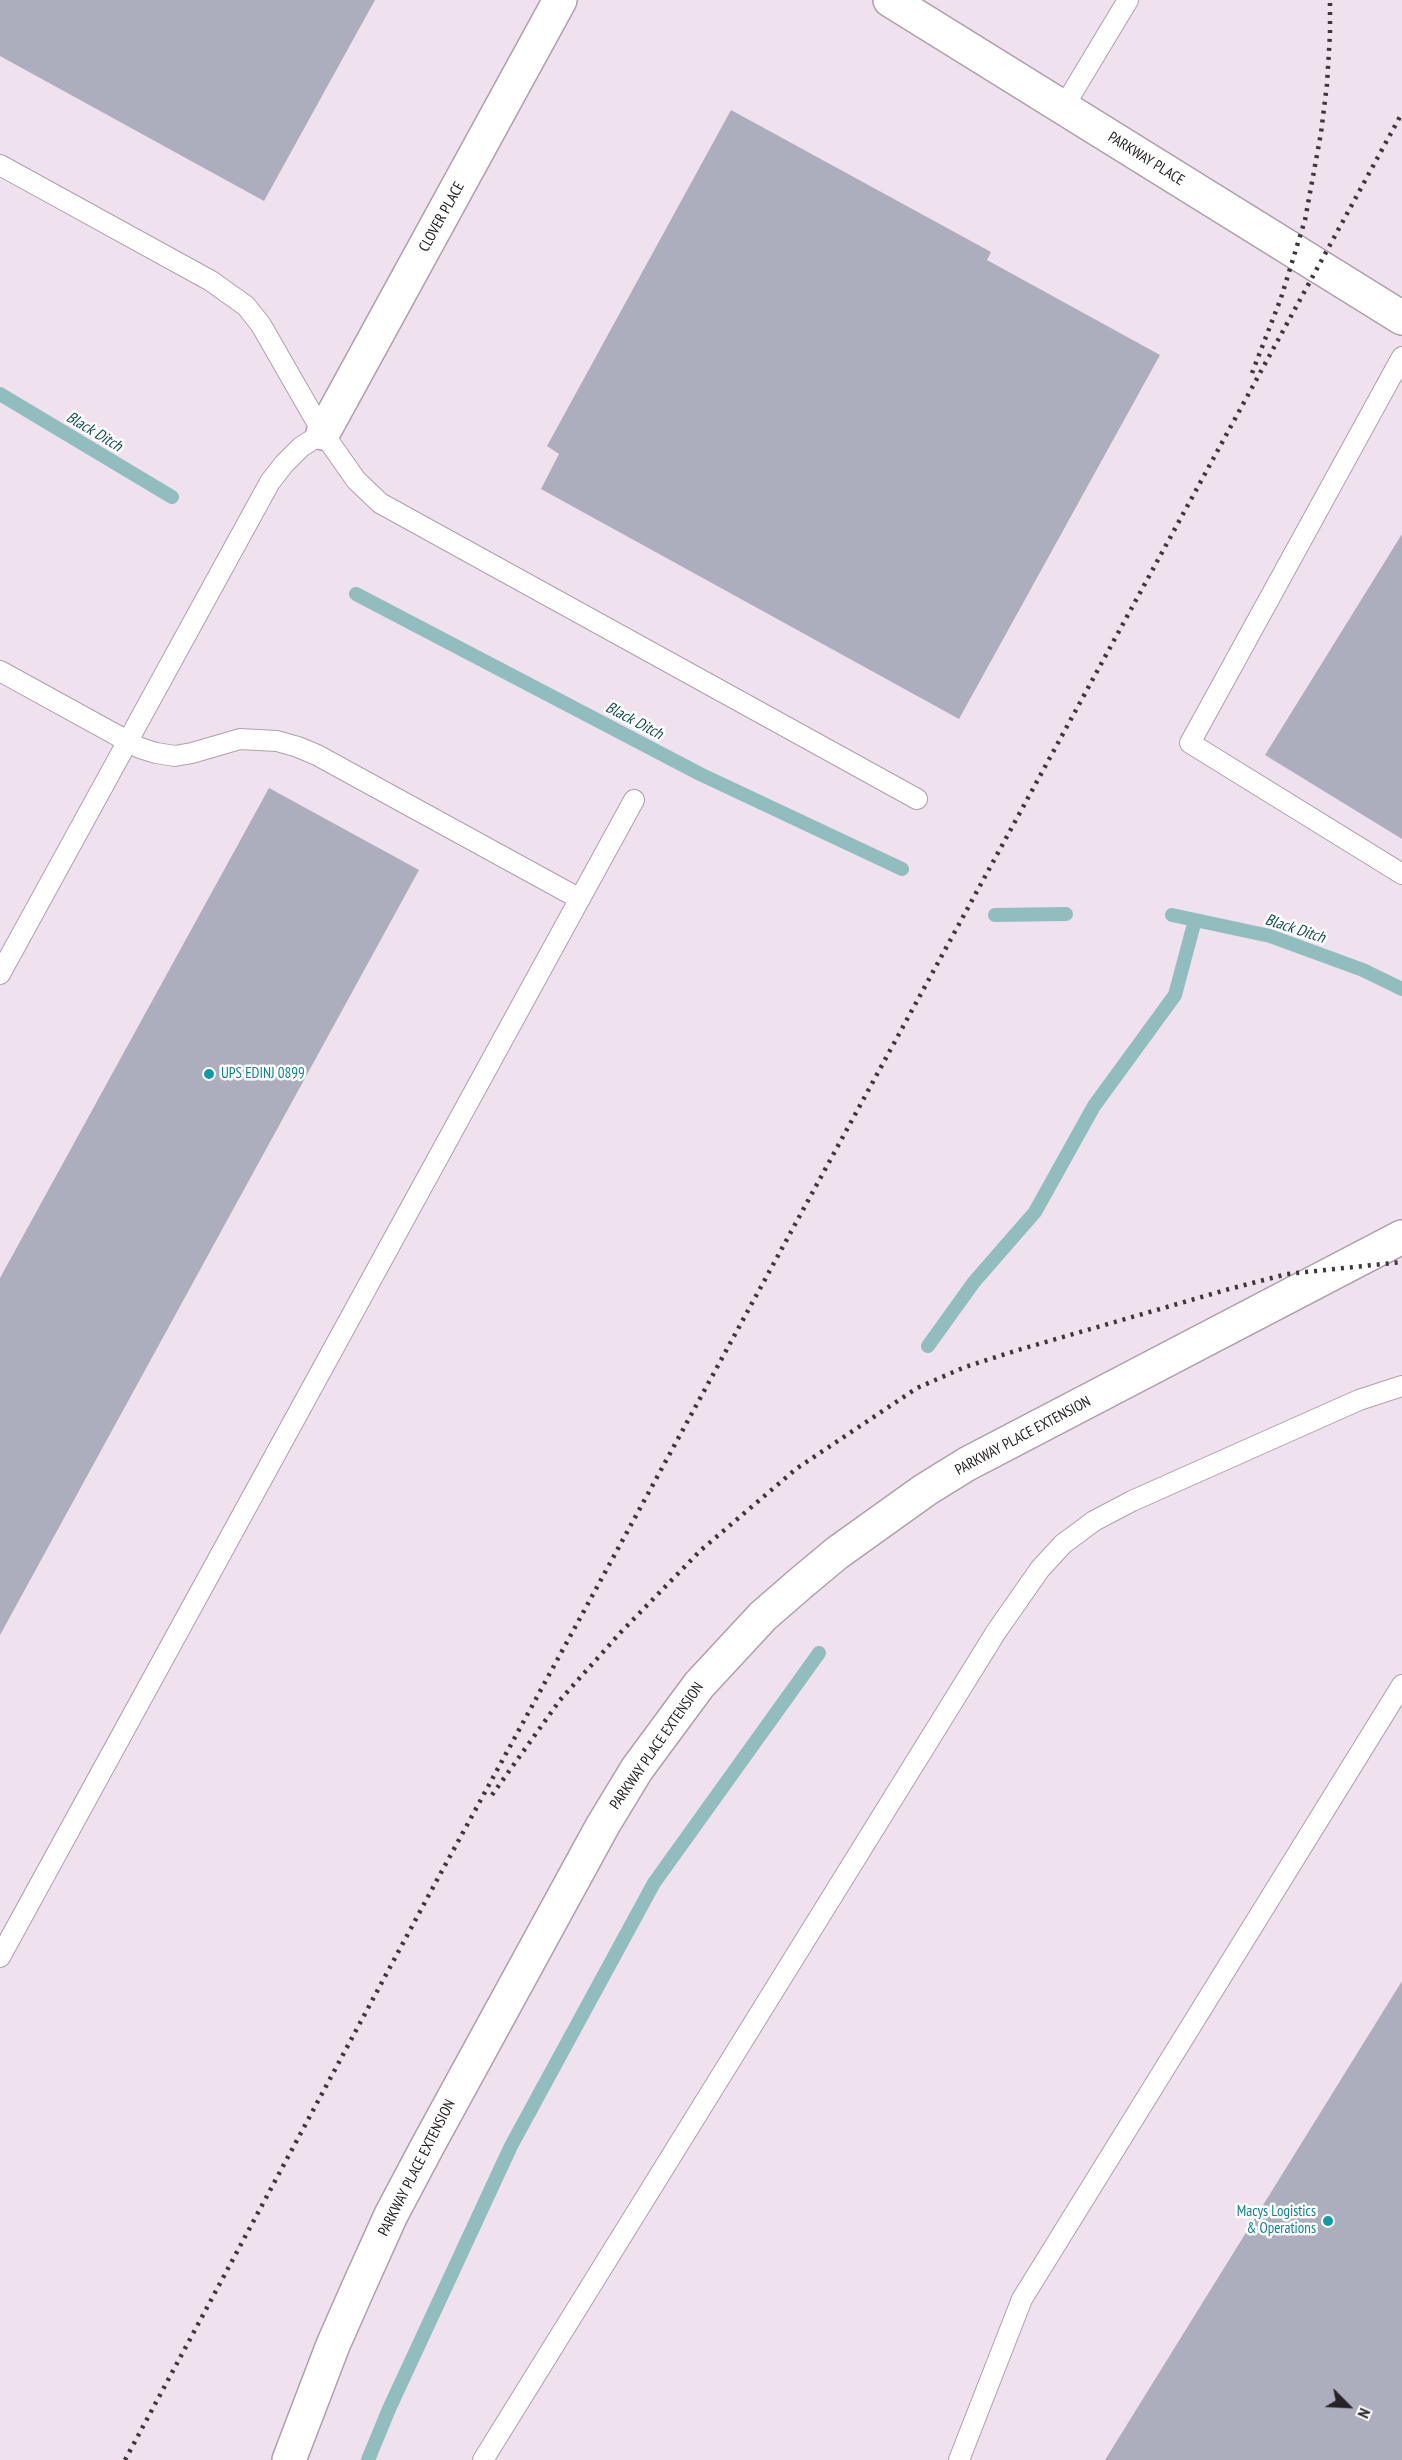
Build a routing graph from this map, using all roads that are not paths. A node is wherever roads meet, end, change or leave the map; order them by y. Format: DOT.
graph roads {
  1 [pos="560,0"];
  2 [pos="890,0"];
  3 [pos="1128,0"];
  4 [pos="1063,108"];
  5 [pos="0,165"];
  6 [pos="1402,318"];
  7 [pos="1402,357"];
  8 [pos="323,433"];
  9 [pos="0,671"];
  10 [pos="127,741"];
  11 [pos="917,799"];
  12 [pos="634,800"];
  13 [pos="1402,874"];
  14 [pos="580,899"];
  15 [pos="0,974"];
  16 [pos="1402,1237"];
  17 [pos="1402,1386"];
  18 [pos="1402,1685"];
  19 [pos="0,1957"];
  20 [pos="289,2460"];
  21 [pos="483,2460"];
  22 [pos="959,2460"];
  1 -- 8 [label="main road, CLOVER PLACE"];
  2 -- 4 [label="main road, PARKWAY PLACE"];
  3 -- 4 [label="lane"];
  4 -- 6 [label="main road, PARKWAY PLACE"];
  5 -- 8 [label="lane"];
  7 -- 13 [label="lane"];
  8 -- 10 [label="lane"];
  8 -- 11 [label="lane"];
  9 -- 10 [label="lane"];
  10 -- 14 [label="lane"];
  10 -- 15 [label="lane"];
  12 -- 14 [label="lane"];
  14 -- 19 [label="lane"];
  16 -- 20 [label="main road, PARKWAY PLACE EXTENSION"];
  17 -- 21 [label="lane"];
  18 -- 22 [label="lane"];
}
